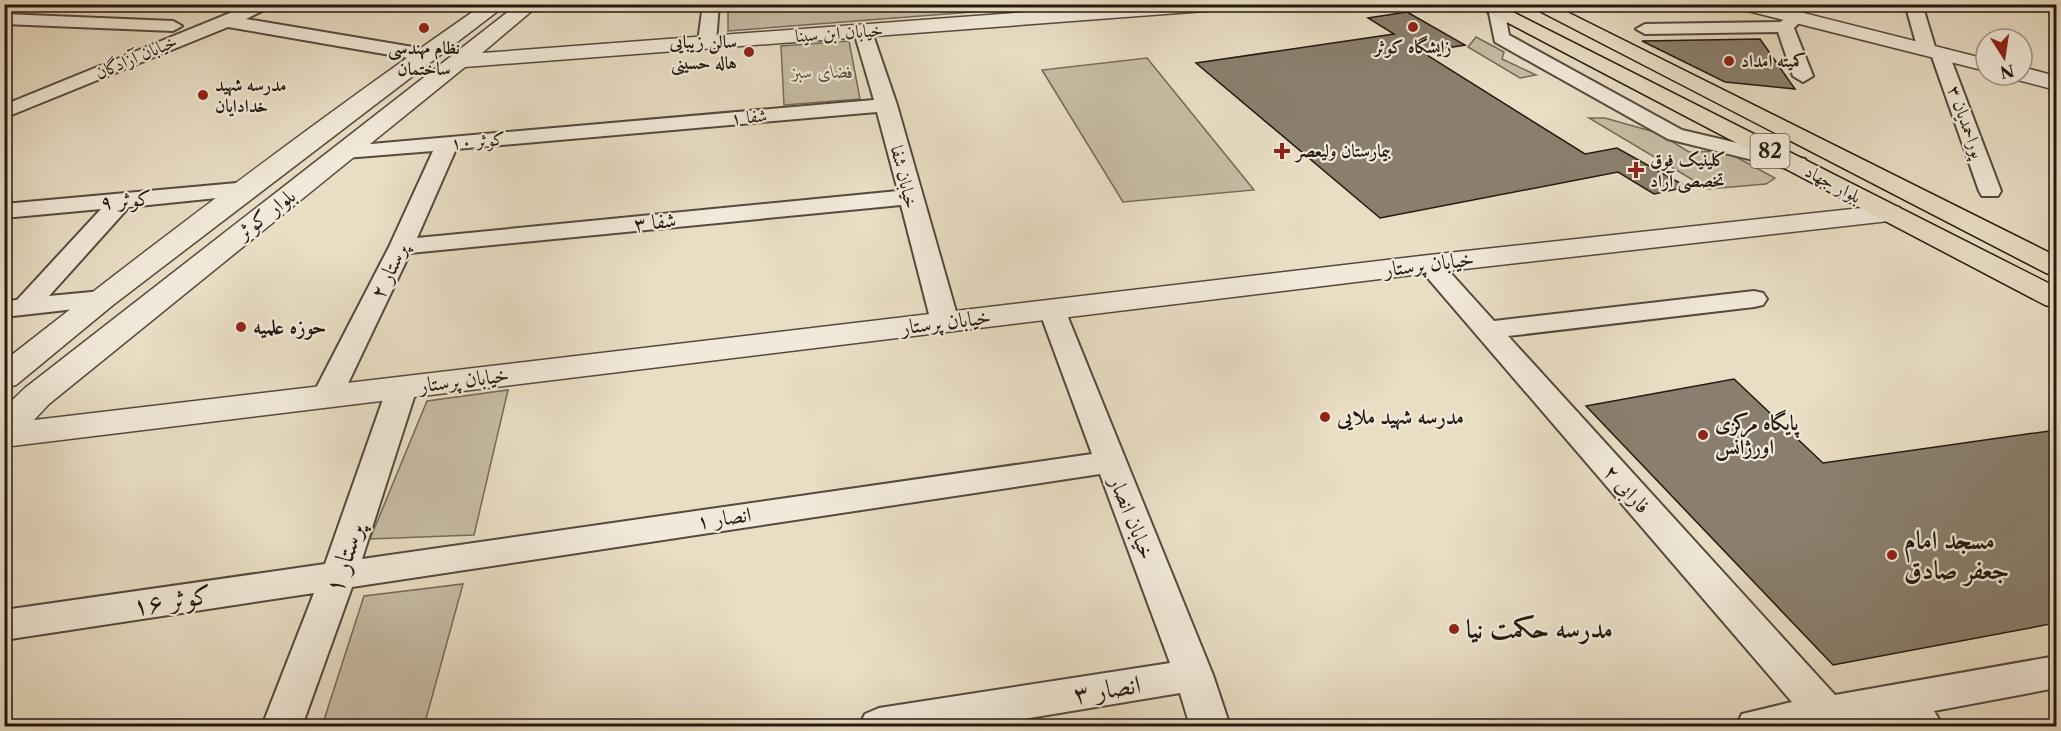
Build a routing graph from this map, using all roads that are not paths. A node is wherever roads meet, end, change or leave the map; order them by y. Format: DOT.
graph roads {
  1 [pos="268,4"];
  2 [pos="498,4"];
  3 [pos="531,4"];
  4 [pos="711,4"];
  5 [pos="1218,4"];
  6 [pos="1535,4"];
  7 [pos="1743,4"];
  8 [pos="1913,6"];
  9 [pos="1489,8"];
  10 [pos="8,9"];
  11 [pos="224,21"];
  12 [pos="1790,22"];
  13 [pos="173,26"];
  14 [pos="1645,28"];
  15 [pos="863,32"];
  16 [pos="707,42"];
  17 [pos="1934,52"];
  18 [pos="425,55"];
  19 [pos="460,61"];
  20 [pos="1974,62"];
  21 [pos="1803,76"];
  22 [pos="2034,77"];
  23 [pos="2056,82"];
  24 [pos="887,105"];
  25 [pos="4,112"];
  26 [pos="611,129"];
  27 [pos="447,144"];
  28 [pos="345,152"];
  29 [pos="248,189"];
  30 [pos="1990,191"];
  31 [pos="908,197"];
  32 [pos="122,200"];
  33 [pos="4,211"];
  34 [pos="1889,213"];
  35 [pos="202,224"];
  36 [pos="251,225"];
  37 [pos="401,248"];
  38 [pos="1429,264"];
  39 [pos="2056,267"];
  40 [pos="102,299"];
  41 [pos="1754,299"];
  42 [pos="2056,299"];
  43 [pos="15,307"];
  44 [pos="1052,310"];
  45 [pos="945,322"];
  46 [pos="1486,330"];
  47 [pos="4,378"];
  48 [pos="402,388"];
  49 [pos="327,396"];
  50 [pos="4,429"];
  51 [pos="4,435"];
  52 [pos="1109,462"];
  53 [pos="339,575"];
  54 [pos="4,625"];
  55 [pos="2056,672"];
  56 [pos="1194,675"];
  57 [pos="1826,713"];
  58 [pos="1911,714"];
  59 [pos="282,726"];
  60 [pos="879,726"];
  61 [pos="1210,726"];
  62 [pos="1756,726"];
  1 -- 11 [label="street, خیابان آزادگان"];
  2 -- 18 [label="street, بلوار کوثر"];
  3 -- 19 [label="street, بلوار کوثر"];
  4 -- 16 [label="street"];
  5 -- 15 [label="street, خیابان ابن سینا"];
  6 -- 39 [label="main road, بلوار جهاد / 82"];
  7 -- 12 [label="street"];
  8 -- 17 [label="street, پوراحمدیان ۳"];
  9 -- 34 [label="main road, بلوار جهاد / 82"];
  10 -- 13 [label="street"];
  11 -- 18 [label="street"];
  11 -- 25 [label="street, خیابان آزادگان"];
  12 -- 14 [label="street"];
  12 -- 17 [label="street"];
  12 -- 21 [label="street"];
  15 -- 16 [label="street, خیابان ابن سینا"];
  15 -- 24 [label="street, خیابان شفا"];
  16 -- 19 [label="street, خیابان ابن سینا"];
  17 -- 20 [label="street"];
  17 -- 30 [label="street, پوراحمدیان ۳"];
  18 -- 29 [label="street, بلوار کوثر"];
  19 -- 28 [label="street, بلوار کوثر"];
  22 -- 23 [label="street"];
  24 -- 26 [label="street, شفا ۱"];
  24 -- 31 [label="street, خیابان شفا"];
  26 -- 27 [label="street, کوثر ۱۰"];
  27 -- 28 [label="street, کوثر ۱۰"];
  27 -- 37 [label="street, پرستار ۲"];
  28 -- 36 [label="street, بلوار کوثر"];
  29 -- 32 [label="street, کوثر ۹"];
  29 -- 35 [label="street, بلوار کوثر"];
  31 -- 37 [label="street, شفا ۳"];
  31 -- 45 [label="street, خیابان شفا"];
  32 -- 33 [label="street, کوثر ۹"];
  32 -- 43 [label="street"];
  34 -- 38 [label="street, خیابان پرستار"];
  34 -- 42 [label="main road, بلوار جهاد / 82"];
  35 -- 36 [label="street"];
  35 -- 40 [label="street, بلوار کوثر"];
  36 -- 50 [label="street, بلوار کوثر"];
  37 -- 49 [label="street, پرستار ۲"];
  38 -- 44 [label="street, خیابان پرستار"];
  38 -- 46 [label="street, فارابی ۲"];
  40 -- 43 [label="street"];
  40 -- 47 [label="street, بلوار کوثر"];
  41 -- 46 [label="street"];
  44 -- 45 [label="street, خیابان پرستار"];
  44 -- 52 [label="street, خیابان انصار"];
  45 -- 48 [label="street, خیابان پرستار"];
  46 -- 57 [label="street, فارابی ۲"];
  48 -- 49 [label="street, خیابان پرستار"];
  48 -- 53 [label="street, پرستار ۱"];
  49 -- 51 [label="street, خیابان پرستار"];
  52 -- 53 [label="street, انصار ۱"];
  52 -- 56 [label="street, خیابان انصار"];
  53 -- 54 [label="street, کوثر ۱۶"];
  53 -- 59 [label="street, پرستار ۱"];
  55 -- 58 [label="street"];
  56 -- 60 [label="street, انصار ۳"];
  56 -- 61 [label="street, خیابان انصار"];
  57 -- 58 [label="street"];
  57 -- 62 [label="street"];
}
